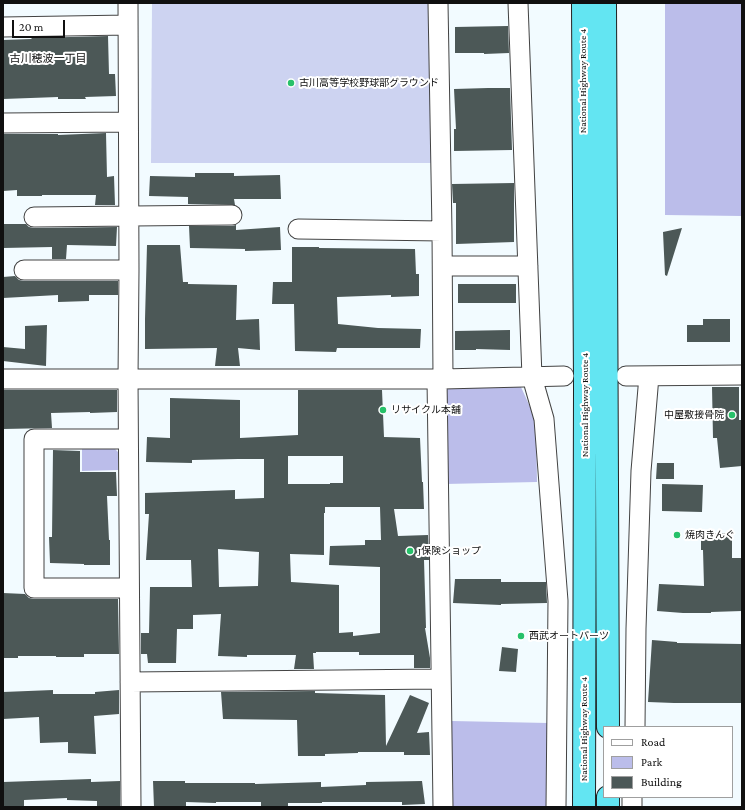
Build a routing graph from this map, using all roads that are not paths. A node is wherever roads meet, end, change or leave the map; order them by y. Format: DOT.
graph roads {
  1 [pos="128,3"];
  2 [pos="438,3"];
  3 [pos="518,3"];
  4 [pos="583,3"];
  5 [pos="605,3"];
  6 [pos="128,25"];
  7 [pos="3,27"];
  8 [pos="128,122"];
  9 [pos="3,123"];
  10 [pos="232,215"];
  11 [pos="129,216"];
  12 [pos="34,217"];
  13 [pos="298,229"];
  14 [pos="442,231"];
  15 [pos="443,266"];
  16 [pos="528,266"];
  17 [pos="24,270"];
  18 [pos="129,270"];
  19 [pos="564,376"];
  20 [pos="626,376"];
  21 [pos="649,376"];
  22 [pos="742,376"];
  23 [pos="532,377"];
  24 [pos="3,379"];
  25 [pos="128,379"];
  26 [pos="440,379"];
  27 [pos="128,439"];
  28 [pos="129,588"];
  29 [pos="441,679"];
  30 [pos="130,682"];
  31 [pos="608,726"];
  32 [pos="635,726"];
  33 [pos="131,807"];
  34 [pos="443,807"];
  35 [pos="556,807"];
  36 [pos="584,807"];
  1 -- 6 [label="street"];
  2 -- 14 [label="street"];
  3 -- 16 [label="street"];
  4 -- 36 [label="highway, National Highway Route 4"];
  5 -- 31 [label="highway"];
  6 -- 7 [label="street"];
  6 -- 8 [label="street"];
  8 -- 9 [label="street"];
  8 -- 11 [label="street"];
  10 -- 11 [label="street"];
  11 -- 12 [label="street"];
  11 -- 18 [label="street"];
  13 -- 14 [label="street"];
  14 -- 15 [label="street"];
  15 -- 16 [label="street"];
  15 -- 26 [label="street"];
  16 -- 23 [label="street"];
  17 -- 18 [label="street"];
  18 -- 25 [label="street"];
  19 -- 23 [label="street"];
  20 -- 21 [label="street"];
  21 -- 22 [label="street"];
  21 -- 32 [label="street"];
  23 -- 26 [label="street"];
  23 -- 35 [label="street"];
  24 -- 25 [label="street"];
  25 -- 26 [label="street"];
  25 -- 27 [label="street"];
  26 -- 29 [label="street"];
  27 -- 28 [label="street"];
  27 -- 28 [label="street"];
  28 -- 30 [label="street"];
  29 -- 30 [label="street"];
  29 -- 34 [label="street"];
  30 -- 33 [label="street"];
}
